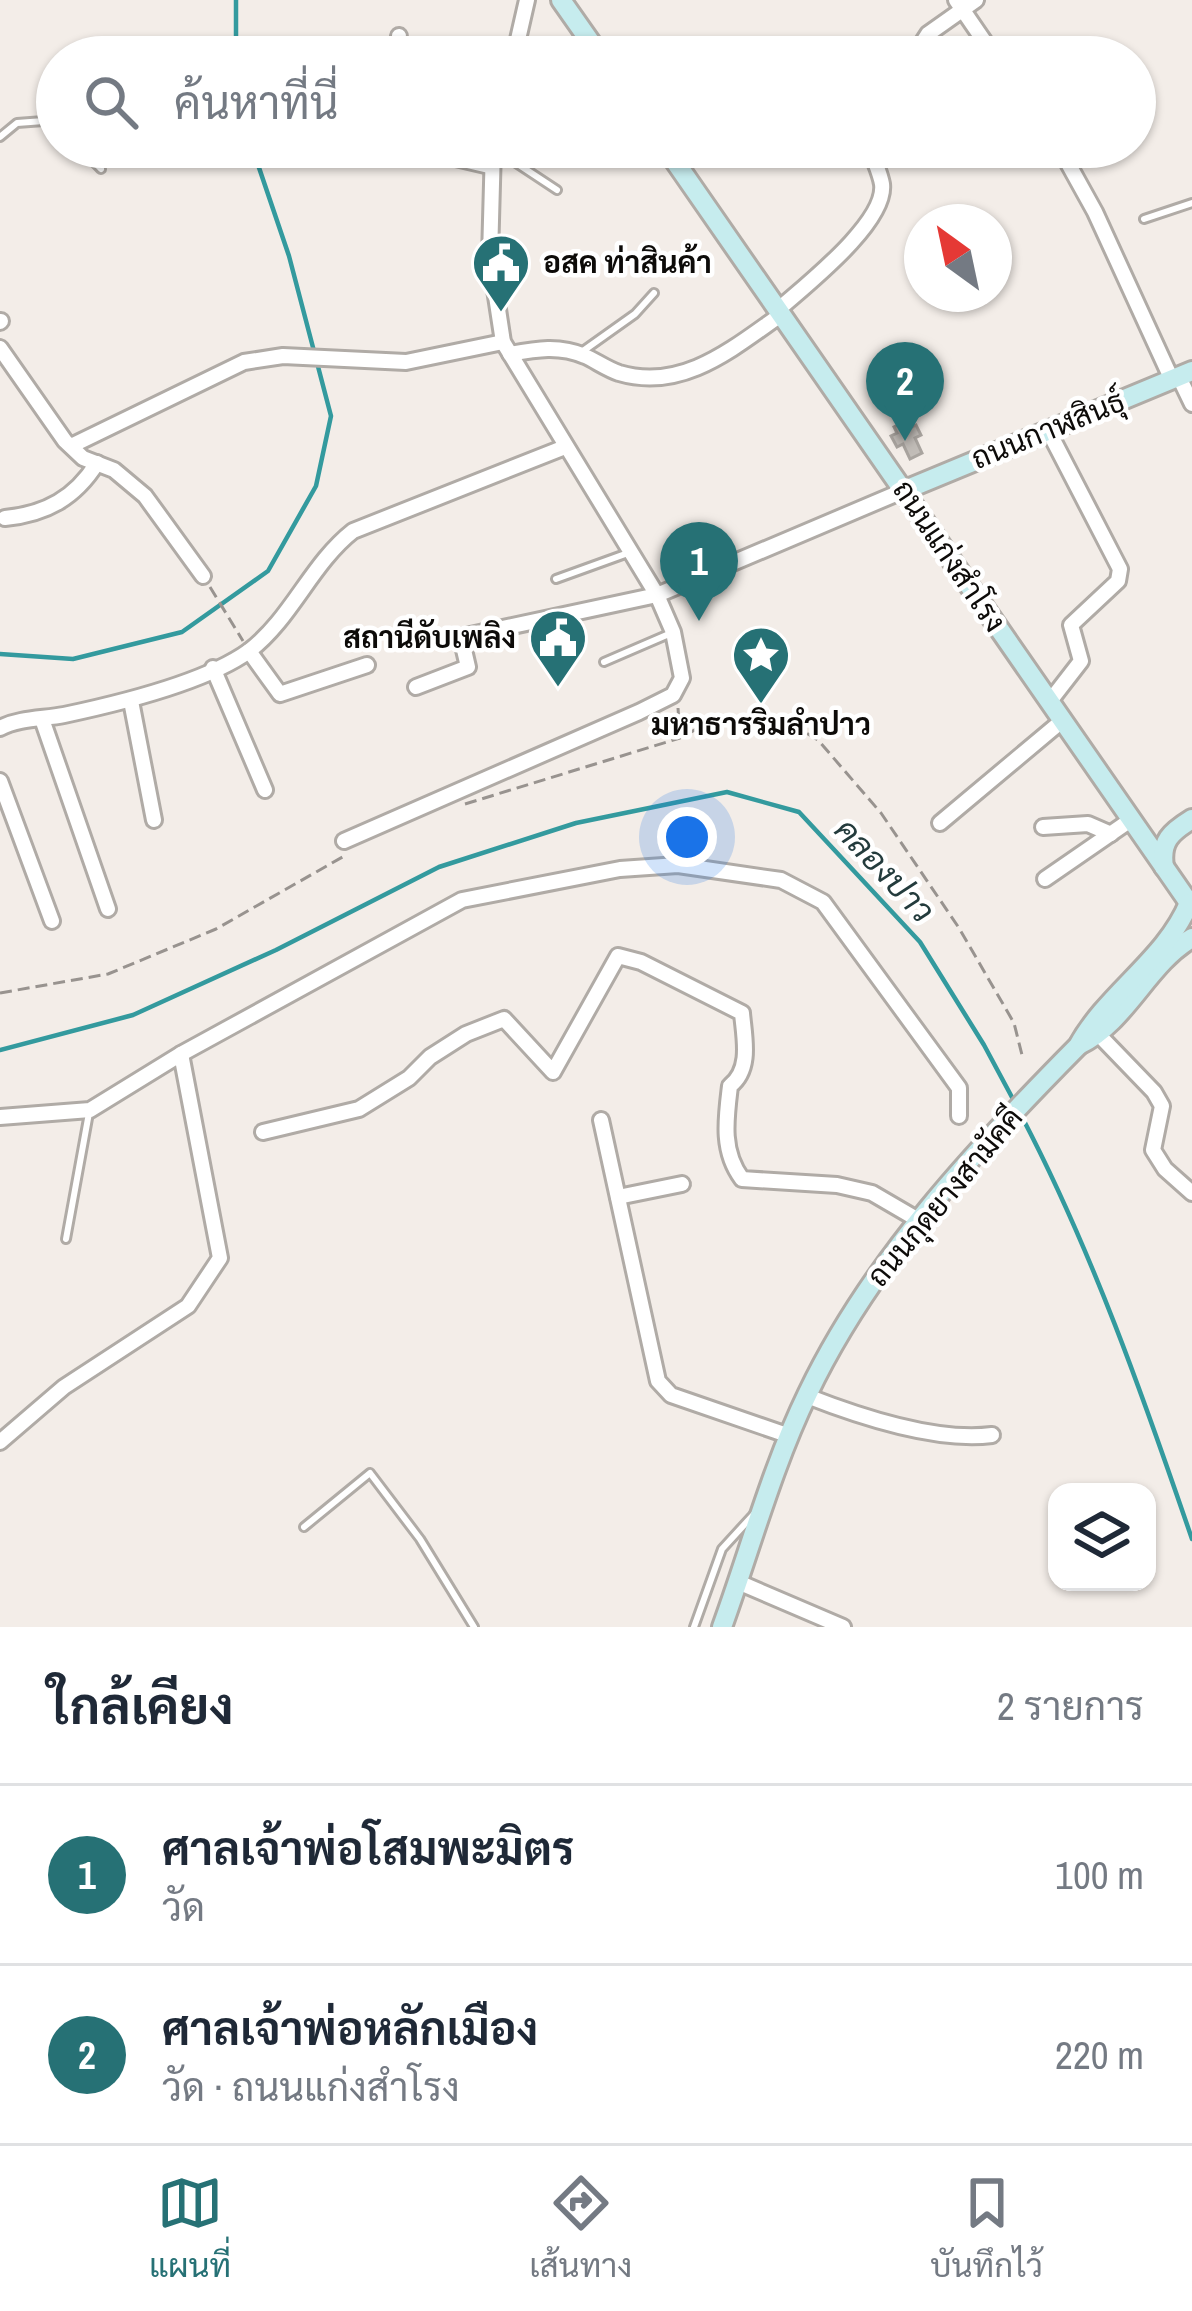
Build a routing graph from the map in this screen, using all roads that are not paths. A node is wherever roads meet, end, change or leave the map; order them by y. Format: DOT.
graph roads {
  1 [pos="527,0"];
  2 [pos="561,0"];
  3 [pos="976,0"];
  4 [pos="958,4"];
  5 [pos="519,36"];
  6 [pos="586,36"];
  7 [pos="927,36"];
  8 [pos="980,36"];
  9 [pos="36,122"];
  10 [pos="0,137"];
  11 [pos="480,168"];
  12 [pos="524,168"];
  13 [pos="679,168"];
  14 [pos="877,168"];
  15 [pos="1071,168"];
  16 [pos="489,170"];
  17 [pos="557,190"];
  18 [pos="1192,203"];
  19 [pos="1144,219"];
  20 [pos="654,293"];
  21 [pos="781,312"];
  22 [pos="0,347"];
  23 [pos="507,348"];
  24 [pos="580,353"];
  25 [pos="1181,376"];
  26 [pos="1192,404"];
  27 [pos="1048,430"];
  28 [pos="71,446"];
  29 [pos="566,447"];
  30 [pos="97,464"];
  31 [pos="904,490"];
  32 [pos="5,518"];
  33 [pos="632,552"];
  34 [pos="203,576"];
  35 [pos="556,579"];
  36 [pos="657,595"];
  37 [pos="673,632"];
  38 [pos="249,651"];
  39 [pos="604,662"];
  40 [pos="367,665"];
  41 [pos="213,668"];
  42 [pos="416,687"];
  43 [pos="130,701"];
  44 [pos="1049,701"];
  45 [pos="42,719"];
  46 [pos="1063,720"];
  47 [pos="0,728"];
  48 [pos="0,781"];
  49 [pos="265,790"];
  50 [pos="1192,819"];
  51 [pos="154,820"];
  52 [pos="1134,823"];
  53 [pos="940,824"];
  54 [pos="1043,827"];
  55 [pos="1172,832"];
  56 [pos="1111,834"];
  57 [pos="348,846"];
  58 [pos="1164,867"];
  59 [pos="1045,879"];
  60 [pos="1191,904"];
  61 [pos="108,909"];
  62 [pos="52,921"];
  63 [pos="1192,938"];
  64 [pos="1099,1036"];
  65 [pos="1078,1046"];
  66 [pos="181,1054"];
  67 [pos="90,1110"];
  68 [pos="959,1116"];
  69 [pos="0,1117"];
  70 [pos="602,1120"];
  71 [pos="263,1132"];
  72 [pos="682,1184"];
  73 [pos="1192,1193"];
  74 [pos="618,1197"];
  75 [pos="920,1221"];
  76 [pos="66,1239"];
  77 [pos="807,1396"];
  78 [pos="790,1436"];
  79 [pos="992,1436"];
  80 [pos="0,1442"];
  81 [pos="769,1496"];
  82 [pos="304,1527"];
  83 [pos="738,1582"];
  84 [pos="473,1627"];
  85 [pos="694,1627"];
  86 [pos="722,1627"];
  87 [pos="843,1627"];
  1 -- 5 [label="street"];
  2 -- 6 [label="main road"];
  3 -- 4 [label="street"];
  4 -- 7 [label="street"];
  4 -- 8 [label="street"];
  9 -- 10 [label="lane"];
  11 -- 16 [label="lane"];
  12 -- 17 [label="lane"];
  13 -- 21 [label="main road, ถนนแก่งสำโรง"];
  14 -- 21 [label="street"];
  15 -- 25 [label="street"];
  16 -- 23 [label="street"];
  18 -- 19 [label="lane"];
  20 -- 24 [label="lane"];
  21 -- 24 [label="street"];
  21 -- 31 [label="main road, ถนนแก่งสำโรง"];
  22 -- 28 [label="street"];
  23 -- 24 [label="street"];
  23 -- 28 [label="street"];
  23 -- 29 [label="street"];
  25 -- 26 [label="street"];
  25 -- 27 [label="main road, ถนนกาฬสินธุ์"];
  27 -- 31 [label="main road, ถนนกาฬสินธุ์"];
  27 -- 44 [label="street"];
  28 -- 30 [label="street"];
  29 -- 33 [label="street"];
  29 -- 38 [label="street"];
  30 -- 32 [label="street"];
  30 -- 34 [label="street"];
  31 -- 36 [label="street"];
  31 -- 44 [label="main road, ถนนแก่งสำโรง"];
  33 -- 35 [label="lane"];
  33 -- 36 [label="street"];
  36 -- 37 [label="street"];
  36 -- 42 [label="street"];
  37 -- 39 [label="lane"];
  37 -- 57 [label="street"];
  38 -- 40 [label="street"];
  38 -- 41 [label="street"];
  41 -- 43 [label="street"];
  41 -- 49 [label="street"];
  43 -- 45 [label="street"];
  43 -- 51 [label="street"];
  44 -- 46 [label="main road, ถนนแก่งสำโรง"];
  45 -- 47 [label="street"];
  45 -- 61 [label="street"];
  46 -- 52 [label="main road, ถนนแก่งสำโรง"];
  46 -- 53 [label="street"];
  48 -- 62 [label="street"];
  50 -- 55 [label="main road"];
  52 -- 55 [label="main road"];
  52 -- 56 [label="street"];
  52 -- 58 [label="main road, ถนนแก่งสำโรง"];
  54 -- 56 [label="street"];
  55 -- 58 [label="main road"];
  56 -- 59 [label="street"];
  58 -- 60 [label="main road, ถนนแก่งสำโรง"];
  60 -- 65 [label="main road, ถนนกุดยางสามัคคี"];
  63 -- 64 [label="main road, ถนนกุดยางสามัคคี"];
  64 -- 65 [label="main road, ถนนกุดยางสามัคคี"];
  64 -- 73 [label="street"];
  65 -- 75 [label="main road, ถนนกุดยางสามัคคี"];
  66 -- 67 [label="street"];
  66 -- 68 [label="street"];
  66 -- 80 [label="street"];
  67 -- 69 [label="street"];
  67 -- 76 [label="lane"];
  70 -- 74 [label="street"];
  71 -- 75 [label="street"];
  72 -- 74 [label="street"];
  74 -- 78 [label="street"];
  75 -- 77 [label="main road, ถนนกุดยางสามัคคี"];
  77 -- 78 [label="main road, ถนนกุดยางสามัคคี"];
  77 -- 79 [label="street"];
  78 -- 81 [label="main road, ถนนกุดยางสามัคคี"];
  81 -- 83 [label="main road, ถนนกุดยางสามัคคี"];
  81 -- 85 [label="lane"];
  82 -- 84 [label="lane"];
  83 -- 86 [label="main road, ถนนกุดยางสามัคคี"];
  83 -- 87 [label="street"];
}
